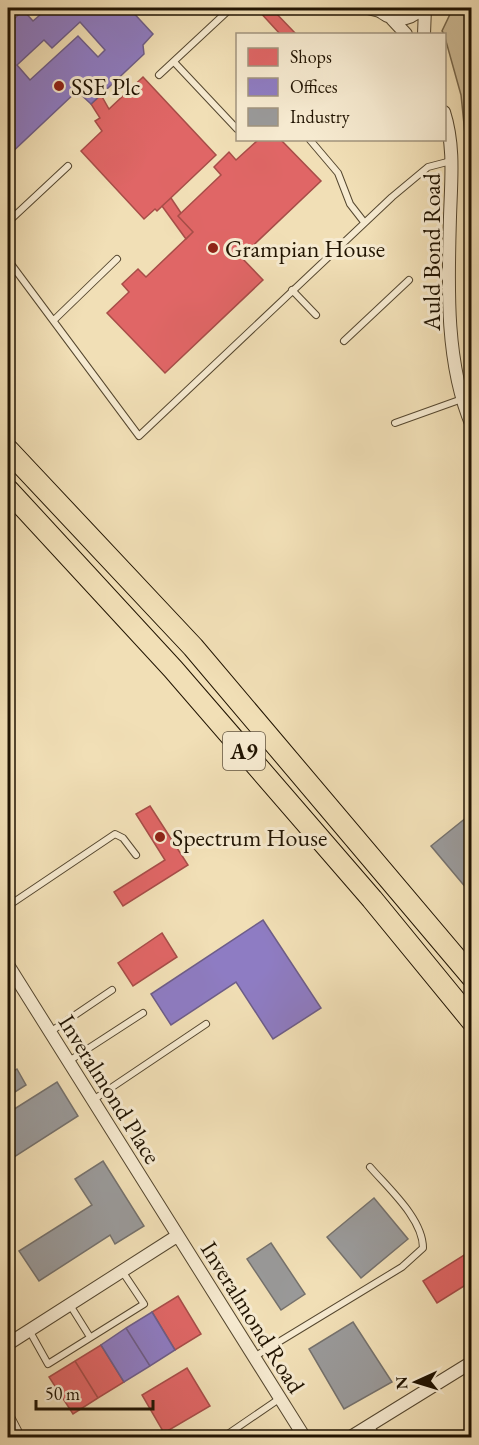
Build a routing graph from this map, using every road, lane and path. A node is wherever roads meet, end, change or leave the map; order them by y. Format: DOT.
graph roads {
  1 [pos="231,8"];
  2 [pos="356,8"];
  3 [pos="423,8"];
  4 [pos="384,14"];
  5 [pos="405,33"];
  6 [pos="424,33"];
  7 [pos="174,62"];
  8 [pos="159,75"];
  9 [pos="446,119"];
  10 [pos="236,128"];
  11 [pos="311,141"];
  12 [pos="452,161"];
  13 [pos="68,166"];
  14 [pos="8,222"];
  15 [pos="364,222"];
  16 [pos="117,259"];
  17 [pos="8,260"];
  18 [pos="409,280"];
  19 [pos="292,290"];
  20 [pos="316,315"];
  21 [pos="54,320"];
  22 [pos="344,341"];
  23 [pos="462,399"];
  24 [pos="395,423"];
  25 [pos="471,426"];
  26 [pos="8,450"];
  27 [pos="8,490"];
  28 [pos="136,855"];
  29 [pos="8,906"];
  30 [pos="8,965"];
  31 [pos="471,977"];
  32 [pos="112,990"];
  33 [pos="142,1013"];
  34 [pos="471,1021"];
  35 [pos="206,1024"];
  36 [pos="49,1032"];
  37 [pos="68,1061"];
  38 [pos="92,1100"];
  39 [pos="370,1167"];
  40 [pos="177,1236"];
  41 [pos="122,1271"];
  42 [pos="70,1304"];
  43 [pos="29,1330"];
  44 [pos="90,1337"];
  45 [pos="8,1344"];
  46 [pos="254,1357"];
  47 [pos="471,1362"];
  48 [pos="279,1399"];
  49 [pos="8,1411"];
  50 [pos="370,1425"];
  51 [pos="22,1437"];
  52 [pos="222,1437"];
  53 [pos="305,1437"];
  54 [pos="349,1437"];
  55 [pos="378,1437"];
  1 -- 7 [label="lane"];
  2 -- 4 [label="lane"];
  3 -- 4 [label="street"];
  3 -- 6 [label="street"];
  4 -- 5 [label="street"];
  7 -- 8 [label="lane"];
  7 -- 10 [label="lane"];
  9 -- 12 [label="street, Auld Bond Road"];
  11 -- 15 [label="lane"];
  12 -- 15 [label="lane"];
  12 -- 23 [label="street, Auld Bond Road"];
  13 -- 14 [label="lane"];
  15 -- 19 [label="lane"];
  16 -- 21 [label="lane"];
  17 -- 21 [label="lane"];
  18 -- 22 [label="lane"];
  19 -- 20 [label="lane"];
  19 -- 21 [label="lane"];
  23 -- 24 [label="lane"];
  23 -- 25 [label="street, Auld Bond Road"];
  26 -- 31 [label="highway, A9"];
  27 -- 34 [label="highway, A9"];
  28 -- 29 [label="lane"];
  30 -- 36 [label="street, Inveralmond Place"];
  32 -- 36 [label="lane"];
  33 -- 37 [label="lane"];
  35 -- 38 [label="lane"];
  36 -- 37 [label="street, Inveralmond Place"];
  37 -- 38 [label="street, Inveralmond Place"];
  38 -- 40 [label="street, Inveralmond Place"];
  39 -- 46 [label="lane"];
  40 -- 41 [label="street, Inveralmond Road"];
  40 -- 46 [label="street, Inveralmond Road"];
  41 -- 42 [label="street, Inveralmond Road"];
  41 -- 44 [label="lane"];
  42 -- 43 [label="street, Inveralmond Road"];
  42 -- 44 [label="lane"];
  43 -- 44 [label="lane"];
  43 -- 45 [label="street, Inveralmond Road"];
  46 -- 48 [label="street, Inveralmond Road"];
  47 -- 50 [label="street"];
  48 -- 52 [label="lane"];
  48 -- 53 [label="street, Inveralmond Road"];
  49 -- 51 [label="lane"];
  50 -- 54 [label="street"];
  50 -- 55 [label="lane"];
}
